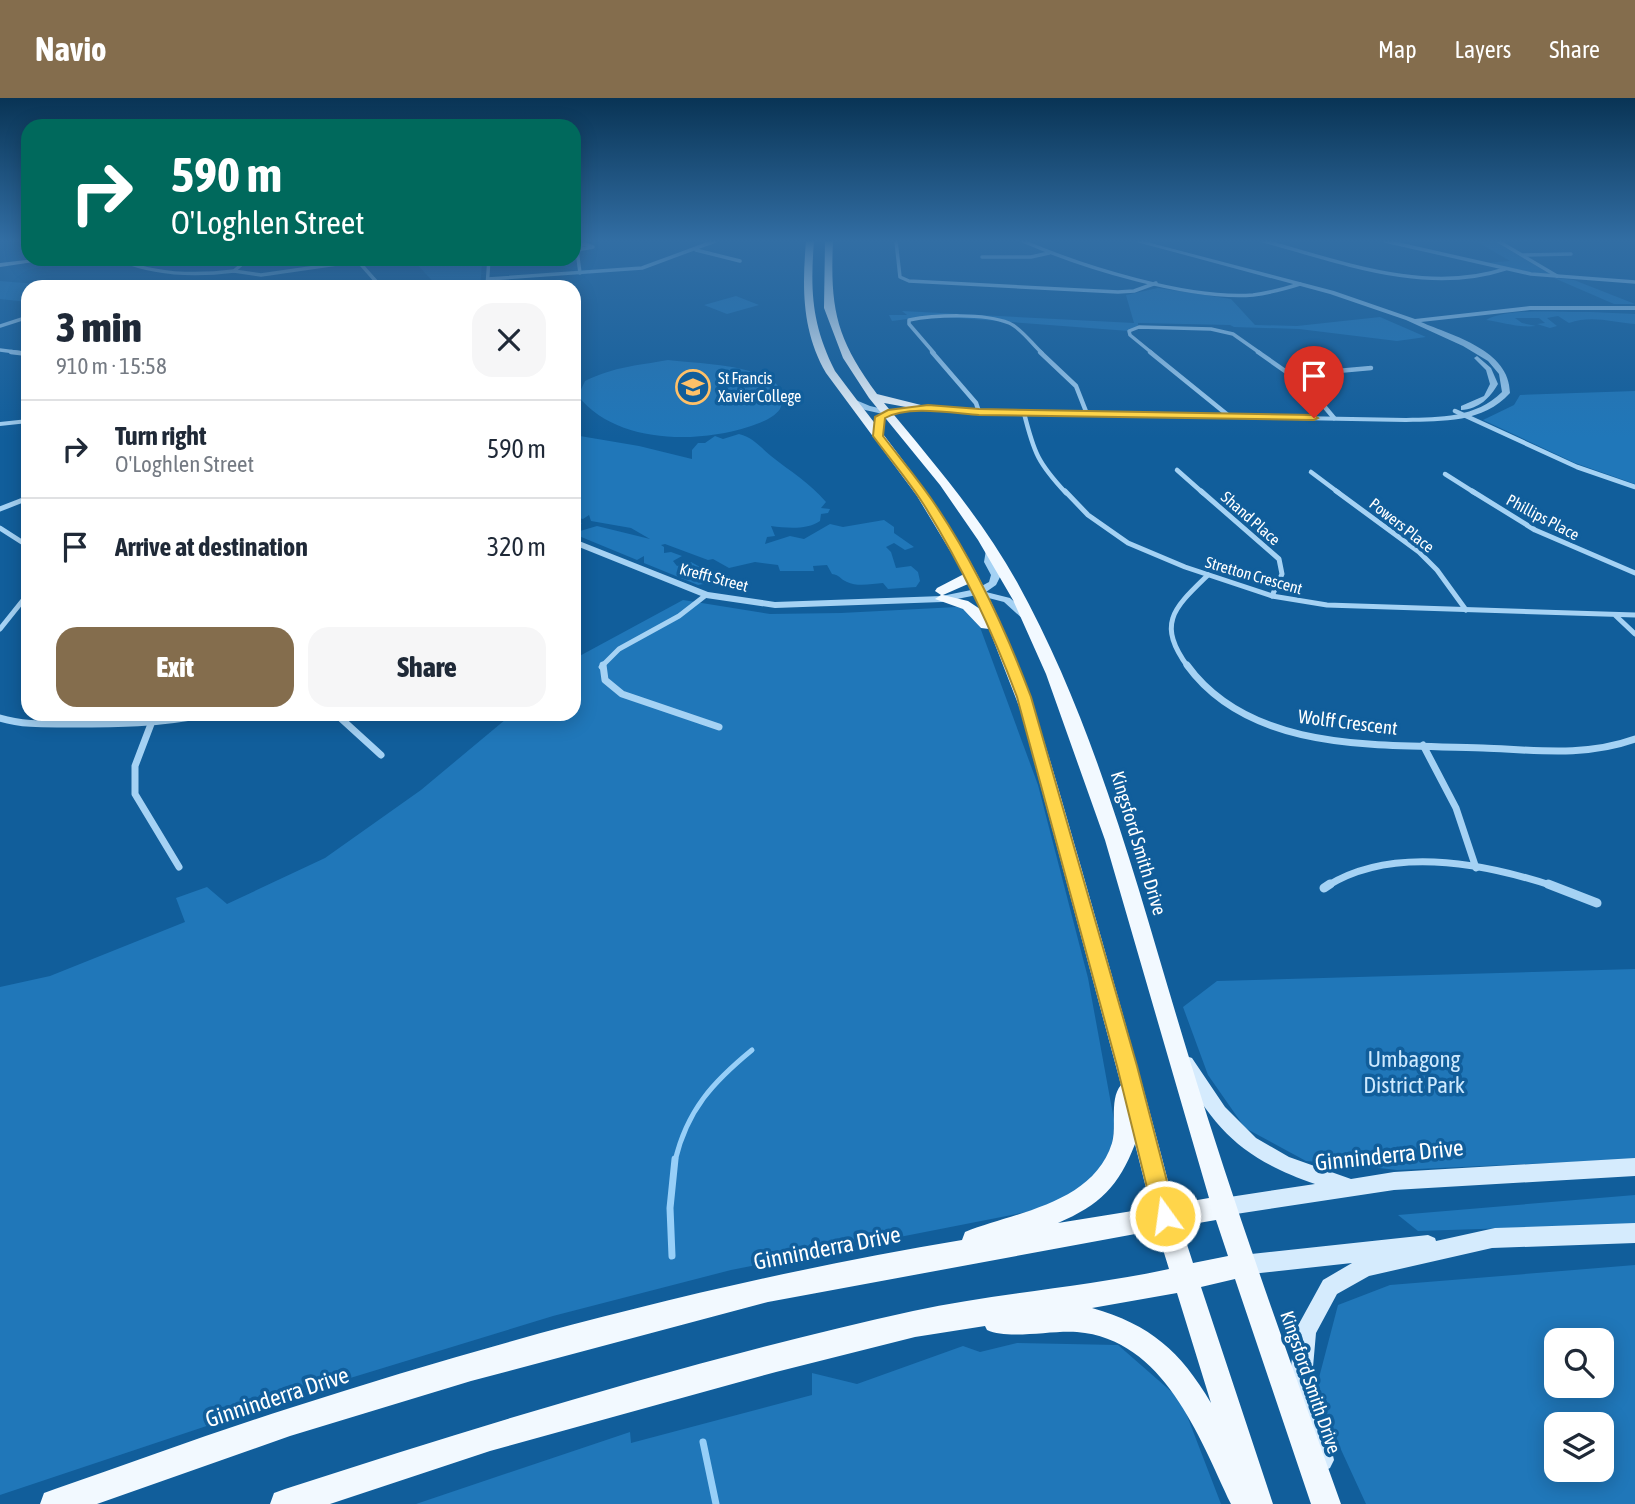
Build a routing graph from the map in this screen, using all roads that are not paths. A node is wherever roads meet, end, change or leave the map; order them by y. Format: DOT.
graph roads {
  1 [pos="807,307"];
  2 [pos="829,307"];
  3 [pos="1369,307"];
  4 [pos="1635,310"];
  5 [pos="21,319"];
  6 [pos="1415,324"];
  7 [pos="0,326"];
  8 [pos="0,353"];
  9 [pos="21,353"];
  10 [pos="1371,368"];
  11 [pos="1292,375"];
  12 [pos="874,396"];
  13 [pos="851,400"];
  14 [pos="931,410"];
  15 [pos="1455,411"];
  16 [pos="888,412"];
  17 [pos="979,412"];
  18 [pos="1024,413"];
  19 [pos="1087,414"];
  20 [pos="1464,415"];
  21 [pos="1229,416"];
  22 [pos="1334,418"];
  23 [pos="1381,419"];
  24 [pos="21,422"];
  25 [pos="0,424"];
  26 [pos="906,434"];
  27 [pos="878,436"];
  28 [pos="1177,470"];
  29 [pos="1311,472"];
  30 [pos="1445,474"];
  31 [pos="1635,487"];
  32 [pos="21,501"];
  33 [pos="0,509"];
  34 [pos="0,528"];
  35 [pos="21,542"];
  36 [pos="581,545"];
  37 [pos="991,550"];
  38 [pos="1635,573"];
  39 [pos="971,575"];
  40 [pos="1208,575"];
  41 [pos="979,592"];
  42 [pos="706,595"];
  43 [pos="942,595"];
  44 [pos="1272,596"];
  45 [pos="21,603"];
  46 [pos="1466,610"];
  47 [pos="1616,615"];
  48 [pos="1635,615"];
  49 [pos="1029,619"];
  50 [pos="0,629"];
  51 [pos="1635,634"];
  52 [pos="1007,653"];
  53 [pos="0,718"];
  54 [pos="167,721"];
  55 [pos="344,721"];
  56 [pos="151,724"];
  57 [pos="719,727"];
  58 [pos="1633,742"];
  59 [pos="1423,745"];
  60 [pos="381,755"];
  61 [pos="179,867"];
  62 [pos="1476,868"];
  63 [pos="1324,888"];
  64 [pos="1597,903"];
  65 [pos="1172,1041"];
  66 [pos="1127,1066"];
  67 [pos="1635,1167"];
  68 [pos="1349,1187"];
  69 [pos="1223,1207"];
  70 [pos="1165,1216"];
  71 [pos="1635,1233"];
  72 [pos="1496,1238"];
  73 [pos="928,1258"];
  74 [pos="1242,1265"];
  75 [pos="1185,1278"];
  76 [pos="915,1324"];
  77 [pos="55,1504"];
  78 [pos="285,1504"];
  79 [pos="1247,1504"];
  80 [pos="1258,1504"];
  81 [pos="1327,1504"];
  1 -- 13 [label="main road"];
  2 -- 12 [label="main road, Kingsford Smith Drive"];
  3 -- 6 [label="street"];
  4 -- 6 [label="street"];
  5 -- 7 [label="street"];
  6 -- 15 [label="street"];
  6 -- 20 [label="street"];
  8 -- 9 [label="street"];
  10 -- 11 [label="street"];
  11 -- 21 [label="street"];
  11 -- 22 [label="street"];
  12 -- 14 [label="main road"];
  12 -- 16 [label="main road, Kingsford Smith Drive"];
  13 -- 16 [label="street"];
  13 -- 27 [label="main road"];
  14 -- 16 [label="street"];
  14 -- 17 [label="street"];
  14 -- 26 [label="main road"];
  15 -- 20 [label="street"];
  15 -- 23 [label="street"];
  16 -- 26 [label="main road, Kingsford Smith Drive"];
  16 -- 27 [label="street"];
  17 -- 18 [label="street"];
  17 -- 19 [label="street"];
  18 -- 19 [label="street"];
  18 -- 40 [label="street, Stretton Crescent"];
  19 -- 21 [label="street"];
  20 -- 23 [label="street"];
  20 -- 31 [label="street"];
  21 -- 22 [label="street"];
  22 -- 23 [label="street"];
  24 -- 25 [label="street"];
  26 -- 37 [label="main road, Kingsford Smith Drive"];
  27 -- 39 [label="main road"];
  28 -- 44 [label="street, Shand Place"];
  29 -- 46 [label="street, Powers Place"];
  30 -- 38 [label="street, Phillips Place"];
  32 -- 33 [label="street"];
  34 -- 35 [label="street"];
  36 -- 42 [label="street, Krefft Street"];
  37 -- 41 [label="street"];
  37 -- 49 [label="main road, Kingsford Smith Drive"];
  39 -- 41 [label="main road"];
  39 -- 43 [label="main road"];
  40 -- 44 [label="street, Stretton Crescent"];
  40 -- 59 [label="street, Wolff Crescent"];
  41 -- 43 [label="street, Krefft Street"];
  41 -- 49 [label="street"];
  41 -- 52 [label="main road"];
  42 -- 43 [label="street, Krefft Street"];
  42 -- 57 [label="street"];
  43 -- 52 [label="main road"];
  44 -- 46 [label="street, Stretton Crescent"];
  45 -- 50 [label="street"];
  46 -- 47 [label="street, Stretton Crescent"];
  47 -- 48 [label="street, Stretton Crescent"];
  47 -- 51 [label="street"];
  49 -- 65 [label="main road, Kingsford Smith Drive"];
  52 -- 66 [label="main road"];
  53 -- 56 [label="street"];
  54 -- 56 [label="street"];
  55 -- 60 [label="street"];
  56 -- 61 [label="street"];
  58 -- 59 [label="street, Wolff Crescent"];
  59 -- 62 [label="street"];
  62 -- 63 [label="street"];
  62 -- 64 [label="street"];
  65 -- 68 [label="main road"];
  65 -- 69 [label="main road, Kingsford Smith Drive"];
  66 -- 70 [label="main road"];
  66 -- 73 [label="main road"];
  67 -- 68 [label="main road, Ginninderra Drive"];
  68 -- 69 [label="main road, Ginninderra Drive"];
  69 -- 70 [label="main road, Ginninderra Drive"];
  69 -- 74 [label="main road, Kingsford Smith Drive"];
  70 -- 73 [label="main road, Ginninderra Drive"];
  70 -- 75 [label="main road"];
  71 -- 72 [label="main road"];
  72 -- 74 [label="main road"];
  72 -- 81 [label="main road"];
  73 -- 77 [label="main road, Ginninderra Drive"];
  74 -- 75 [label="main road"];
  74 -- 81 [label="main road, Kingsford Smith Drive"];
  75 -- 76 [label="main road"];
  75 -- 80 [label="main road"];
  76 -- 78 [label="main road"];
  76 -- 79 [label="main road"];
}
